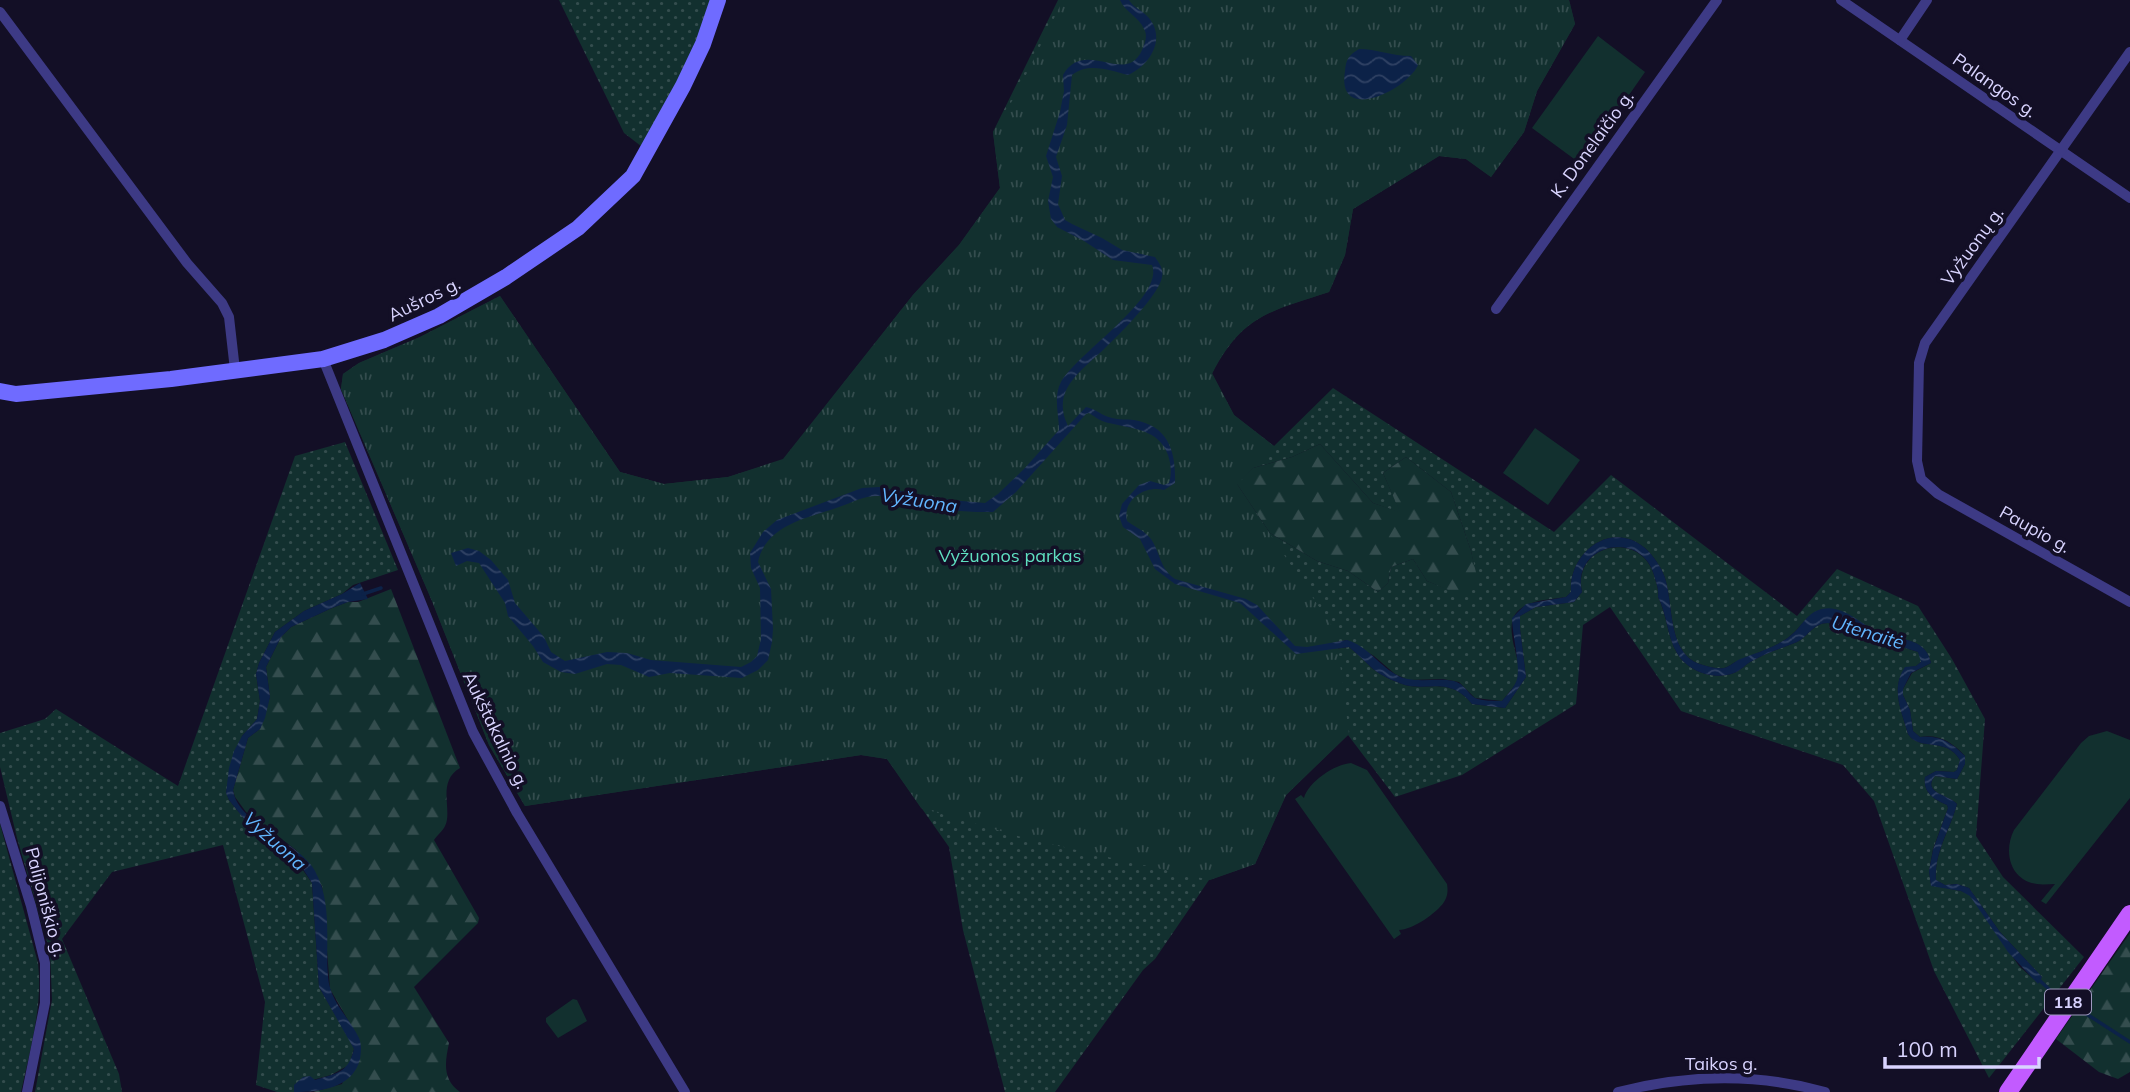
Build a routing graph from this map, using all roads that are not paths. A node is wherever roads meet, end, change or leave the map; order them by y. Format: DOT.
graph roads {
  1 [pos="718,0"];
  2 [pos="1717,0"];
  3 [pos="1841,0"];
  4 [pos="1927,0"];
  5 [pos="0,12"];
  6 [pos="1900,40"];
  7 [pos="2130,52"];
  8 [pos="2062,152"];
  9 [pos="2130,198"];
  10 [pos="1496,309"];
  11 [pos="323,359"];
  12 [pos="235,370"];
  13 [pos="0,391"];
  14 [pos="1924,484"];
  15 [pos="2130,602"];
  16 [pos="0,806"];
  17 [pos="2130,914"];
  18 [pos="1694,1079"];
  19 [pos="26,1092"];
  20 [pos="685,1092"];
  21 [pos="1618,1092"];
  22 [pos="1692,1092"];
  23 [pos="1825,1092"];
  24 [pos="2008,1092"];
  1 -- 11 [label="street, Aušros g."];
  2 -- 10 [label="street, K. Donelaičio g."];
  3 -- 6 [label="street, Palangos g."];
  4 -- 6 [label="street"];
  5 -- 12 [label="street"];
  6 -- 8 [label="street, Palangos g."];
  7 -- 8 [label="street, Vyžuonų g."];
  8 -- 9 [label="street, Palangos g."];
  8 -- 14 [label="street, Vyžuonų g."];
  11 -- 12 [label="street, Aušros g."];
  11 -- 20 [label="street, Aukštakalnio g."];
  12 -- 13 [label="street, Aušros g."];
  14 -- 15 [label="street, Paupio g."];
  16 -- 19 [label="street, Palijoniškio g."];
  17 -- 24 [label="main road, 118"];
  18 -- 21 [label="street, Taikos g."];
  18 -- 22 [label="street"];
  18 -- 23 [label="street, Taikos g."];
}
